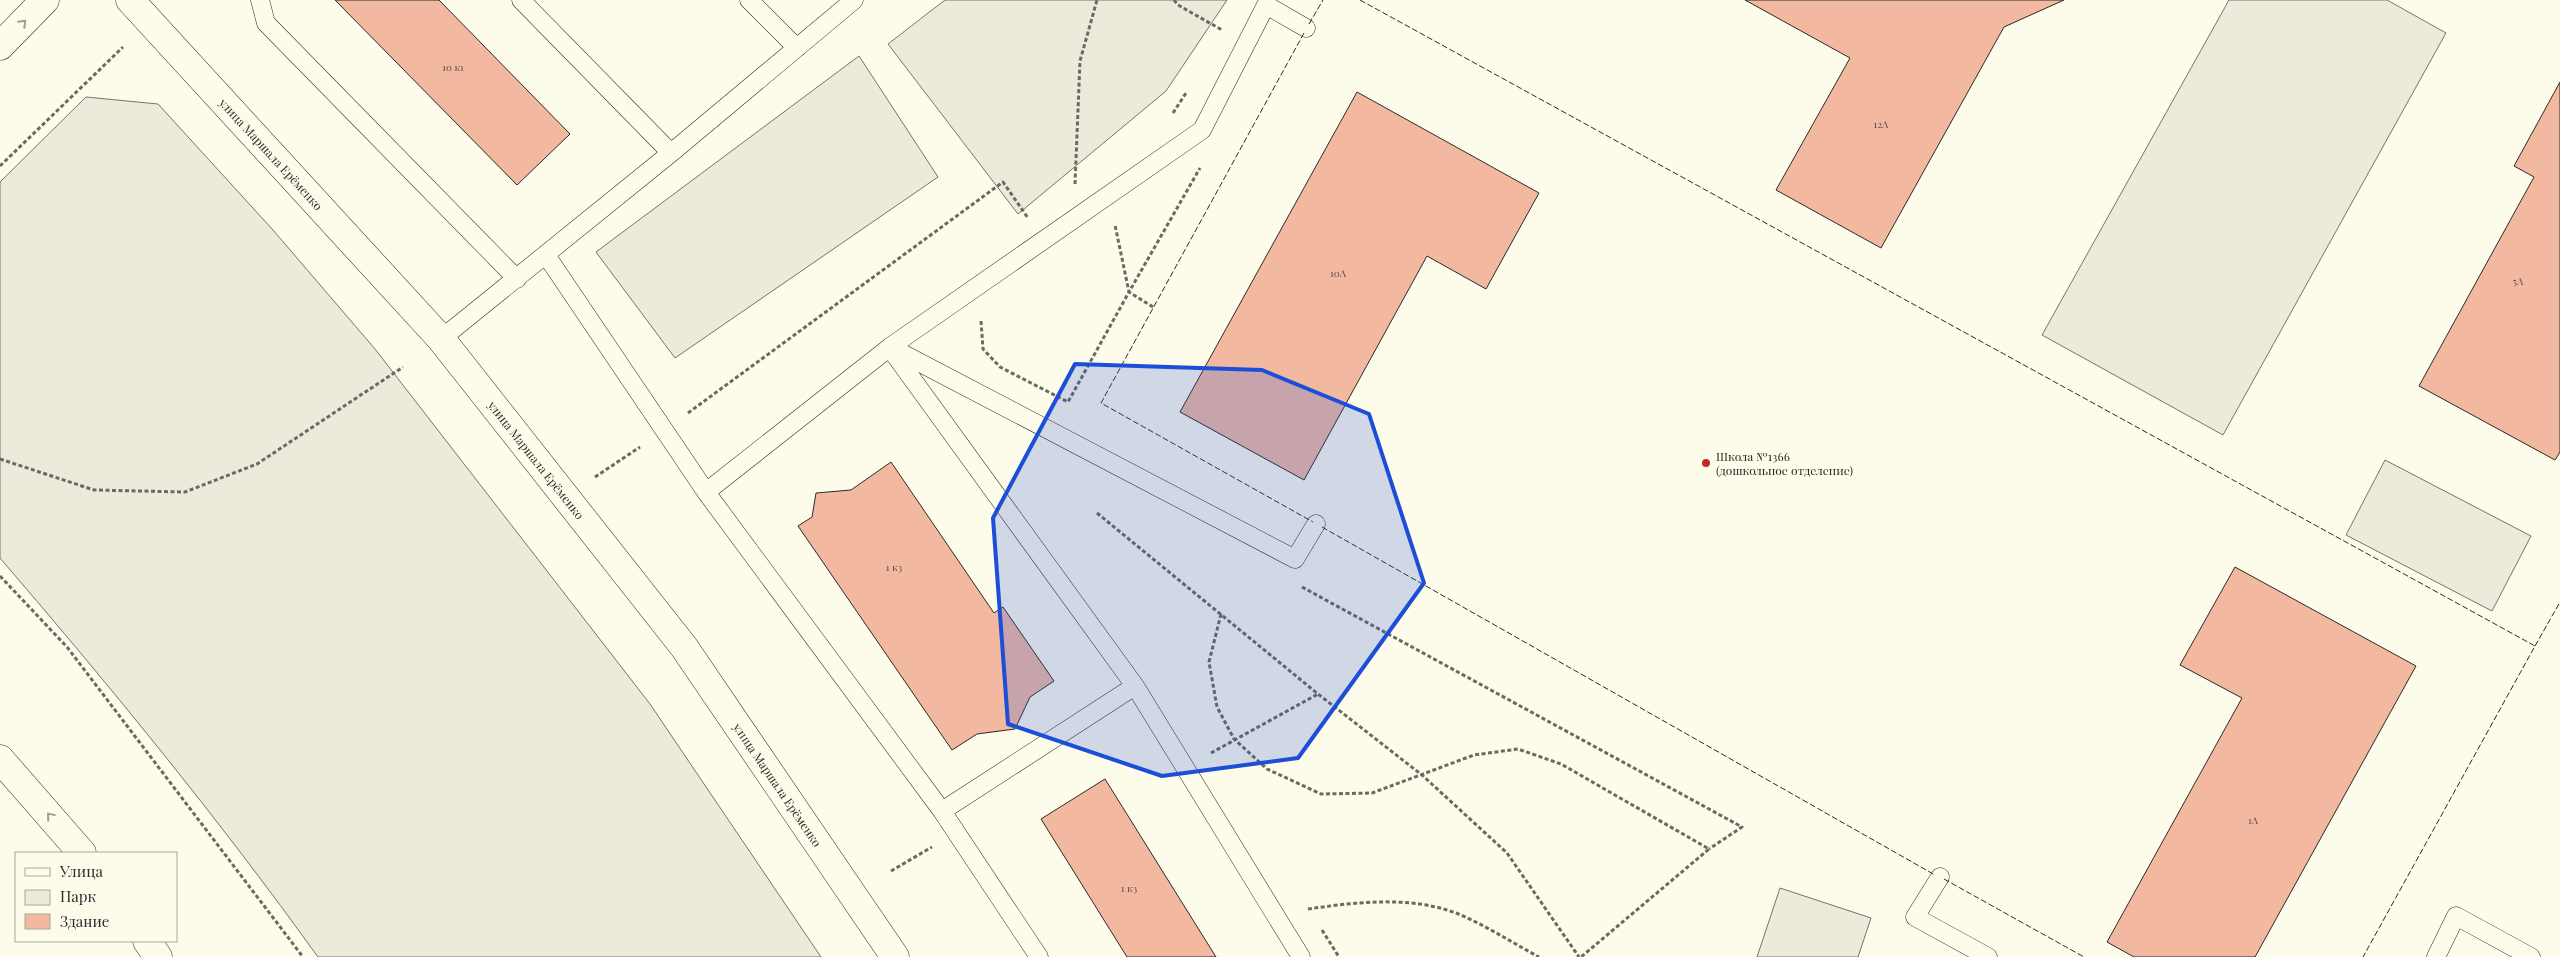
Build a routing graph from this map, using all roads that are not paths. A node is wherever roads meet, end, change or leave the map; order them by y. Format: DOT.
graph roads {
  1 [pos="45,0"];
  2 [pos="130,0"];
  3 [pos="260,0"];
  4 [pos="521,0"];
  5 [pos="749,0"];
  6 [pos="854,0"];
  7 [pos="1306,28"];
  8 [pos="0,46"];
  9 [pos="797,48"];
  10 [pos="671,153"];
  11 [pos="546,256"];
  12 [pos="517,280"];
  13 [pos="441,339"];
  14 [pos="890,348"];
  15 [pos="706,492"];
  16 [pos="1316,524"];
  17 [pos="1135,686"];
  18 [pos="0,759"];
  19 [pos="0,783"];
  20 [pos="32,794"];
  21 [pos="942,812"];
  22 [pos="81,852"];
  23 [pos="1940,877"];
  24 [pos="148,942"];
  25 [pos="158,957"];
  26 [pos="895,957"];
  27 [pos="1039,957"];
  28 [pos="1301,957"];
  29 [pos="1988,957"];
  30 [pos="2436,957"];
  31 [pos="2531,957"];
  8 -- 1 [label="street, one-way"];
  2 -- 13 [label="street, улица Маршала Ерёменко"];
  3 -- 12 [label="lane"];
  4 -- 10 [label="lane"];
  5 -- 9 [label="lane"];
  6 -- 9 [label="lane"];
  7 -- 14 [label="lane"];
  9 -- 10 [label="lane"];
  10 -- 11 [label="lane"];
  11 -- 12 [label="lane"];
  11 -- 15 [label="lane"];
  12 -- 13 [label="lane"];
  13 -- 26 [label="street, улица Маршала Ерёменко"];
  14 -- 15 [label="lane"];
  14 -- 16 [label="lane"];
  14 -- 17 [label="lane"];
  15 -- 21 [label="lane"];
  17 -- 21 [label="lane"];
  17 -- 28 [label="lane"];
  18 -- 20 [label="street"];
  19 -- 20 [label="street"];
  22 -- 20 [label="street, one-way"];
  21 -- 27 [label="lane"];
  23 -- 29 [label="lane"];
  24 -- 25 [label="street"];
  30 -- 31 [label="lane"];
}
